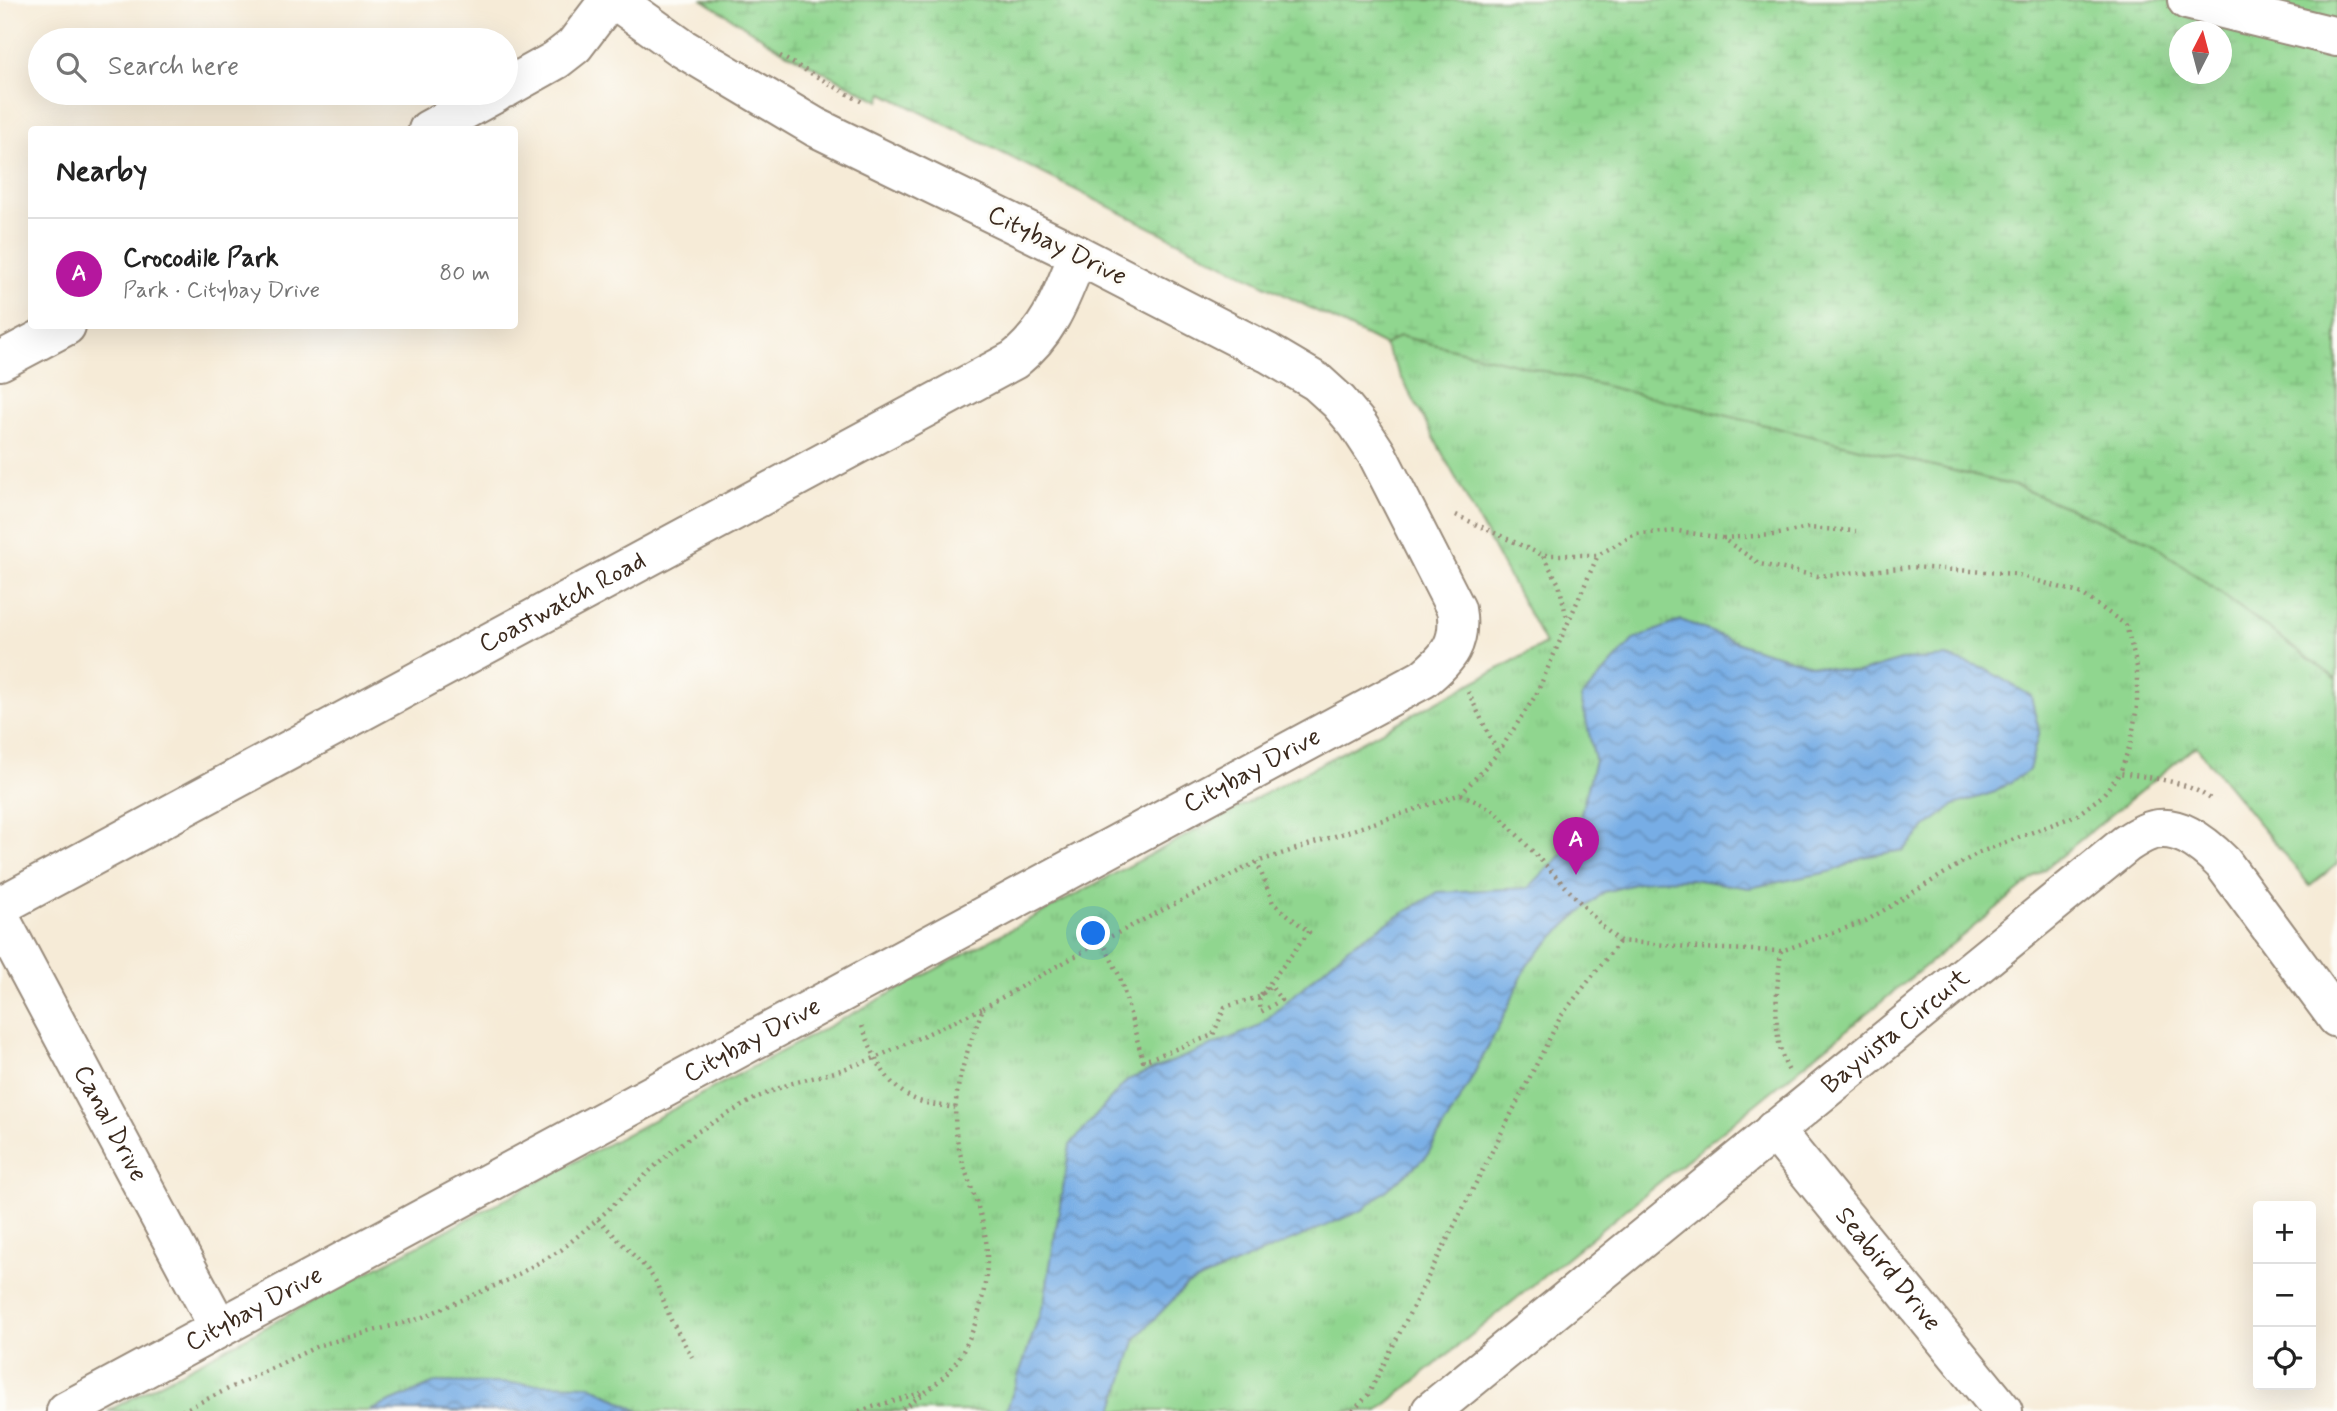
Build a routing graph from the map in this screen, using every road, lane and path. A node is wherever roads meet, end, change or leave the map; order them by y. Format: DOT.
graph roads {
  1 [pos="609,0"];
  2 [pos="615,0"];
  3 [pos="2187,0"];
  4 [pos="2337,37"];
  5 [pos="772,51"];
  6 [pos="518,81"];
  7 [pos="865,104"];
  8 [pos="474,105"];
  9 [pos="435,126"];
  10 [pos="1079,255"];
  11 [pos="60,329"];
  12 [pos="0,361"];
  13 [pos="1451,511"];
  14 [pos="1856,531"];
  15 [pos="1722,538"];
  16 [pos="1542,555"];
  17 [pos="1598,555"];
  18 [pos="1567,620"];
  19 [pos="2120,773"];
  20 [pos="1461,794"];
  21 [pos="2216,804"];
  22 [pos="1257,862"];
  23 [pos="0,906"];
  24 [pos="0,918"];
  25 [pos="1102,941"];
  26 [pos="1620,941"];
  27 [pos="1781,951"];
  28 [pos="1259,997"];
  29 [pos="984,1008"];
  30 [pos="2337,1018"];
  31 [pos="875,1058"];
  32 [pos="1815,1097"];
  33 [pos="956,1108"];
  34 [pos="1774,1130"];
  35 [pos="598,1219"];
  36 [pos="219,1328"];
  37 [pos="692,1357"];
  38 [pos="928,1391"];
  39 [pos="66,1411"];
  40 [pos="182,1411"];
  41 [pos="859,1411"];
  42 [pos="900,1411"];
  43 [pos="1353,1411"];
  44 [pos="1431,1411"];
  45 [pos="2003,1411"];
  1 -- 6 [label="street"];
  2 -- 10 [label="street, Citybay Drive"];
  3 -- 4 [label="street"];
  5 -- 7 [label="path"];
  8 -- 9 [label="street"];
  10 -- 23 [label="street, Coastwatch Road"];
  10 -- 36 [label="street, Citybay Drive"];
  11 -- 12 [label="street"];
  13 -- 16 [label="path"];
  14 -- 15 [label="path"];
  15 -- 17 [label="path"];
  15 -- 19 [label="path"];
  16 -- 17 [label="path"];
  16 -- 18 [label="path"];
  17 -- 18 [label="path"];
  18 -- 20 [label="path"];
  19 -- 21 [label="path"];
  19 -- 27 [label="path"];
  20 -- 22 [label="path"];
  20 -- 26 [label="path"];
  22 -- 25 [label="path"];
  22 -- 28 [label="path"];
  24 -- 36 [label="street, Canal Drive"];
  25 -- 28 [label="path"];
  25 -- 29 [label="path"];
  26 -- 27 [label="path"];
  26 -- 43 [label="path"];
  27 -- 32 [label="path"];
  28 -- 28 [label="path"];
  29 -- 31 [label="path"];
  29 -- 33 [label="path"];
  30 -- 32 [label="street, Bayvista Circuit"];
  31 -- 33 [label="path"];
  31 -- 35 [label="path"];
  32 -- 34 [label="street, Bayvista Circuit"];
  33 -- 38 [label="path"];
  34 -- 44 [label="street, Bayvista Circuit"];
  34 -- 45 [label="street, Seabird Drive"];
  35 -- 37 [label="path"];
  35 -- 40 [label="path"];
  36 -- 39 [label="street, Citybay Drive"];
  38 -- 41 [label="path"];
  38 -- 42 [label="path"];
}
